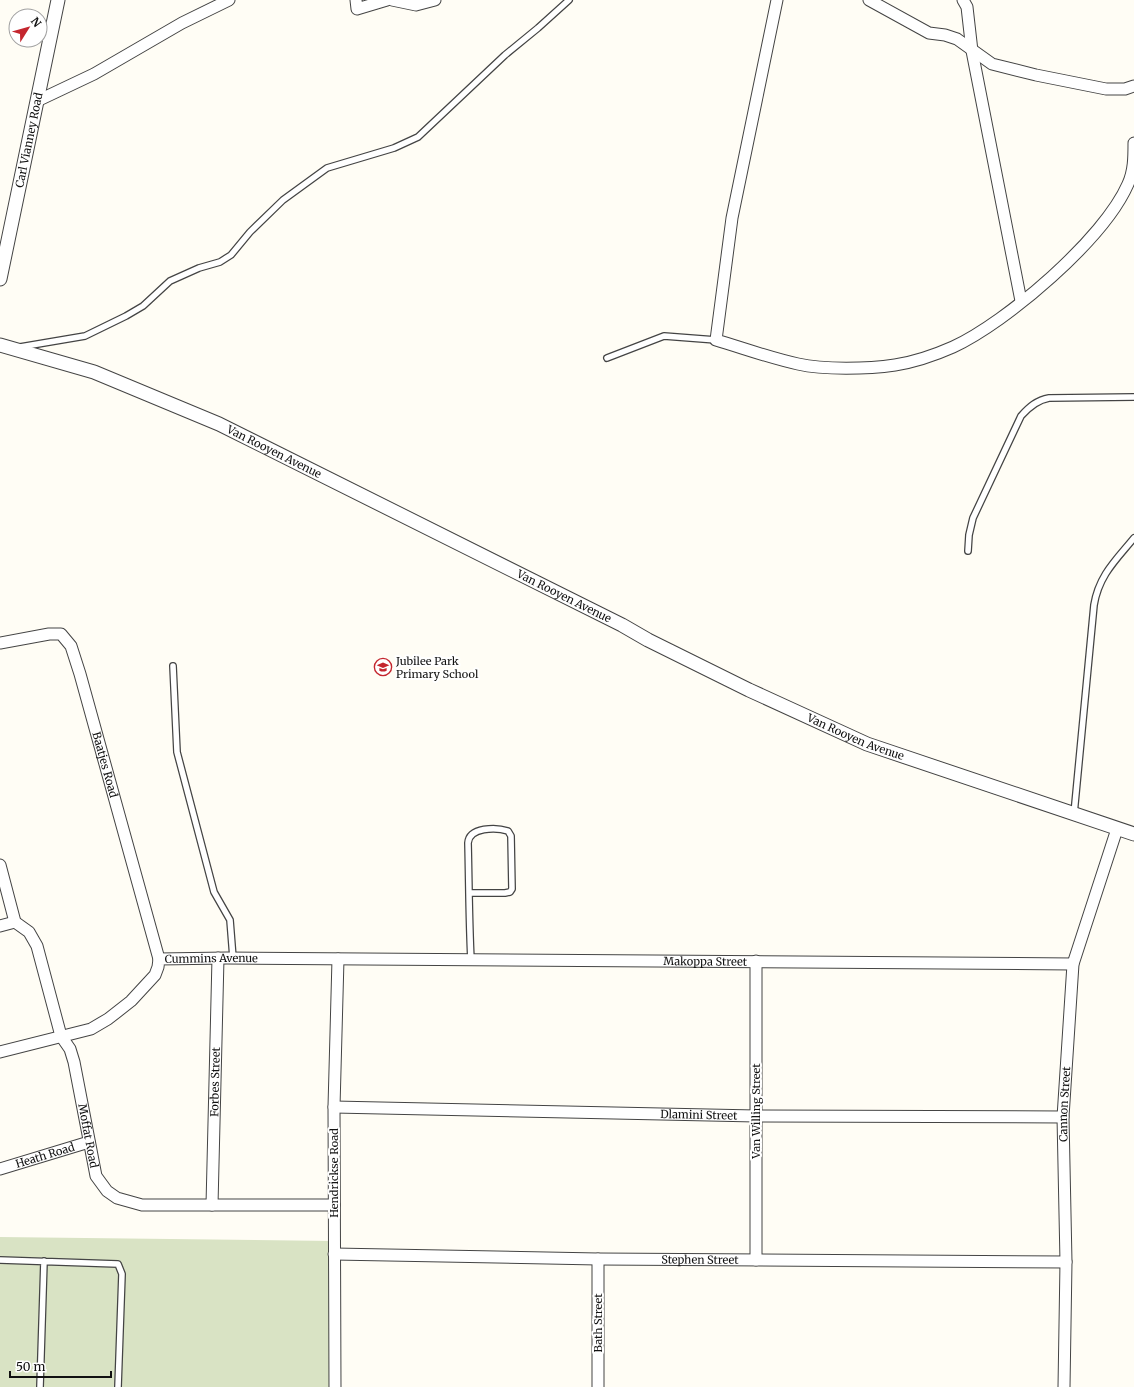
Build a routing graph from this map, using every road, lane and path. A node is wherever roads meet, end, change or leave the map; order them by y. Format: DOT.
graph roads {
  1 [pos="58,0"];
  2 [pos="229,0"];
  3 [pos="356,0"];
  4 [pos="387,0"];
  5 [pos="392,0"];
  6 [pos="435,0"];
  7 [pos="569,0"];
  8 [pos="777,0"];
  9 [pos="869,0"];
  10 [pos="963,0"];
  11 [pos="972,51"];
  12 [pos="1134,86"];
  13 [pos="37,101"];
  14 [pos="1134,142"];
  15 [pos="0,279"];
  16 [pos="1021,301"];
  17 [pos="716,340"];
  18 [pos="0,345"];
  19 [pos="15,348"];
  20 [pos="607,358"];
  21 [pos="1134,397"];
  22 [pos="1134,538"];
  23 [pos="968,551"];
  24 [pos="0,643"];
  25 [pos="173,666"];
  26 [pos="1074,814"];
  27 [pos="1117,829"];
  28 [pos="1134,834"];
  29 [pos="0,865"];
  30 [pos="469,893"];
  31 [pos="15,922"];
  32 [pos="0,926"];
  33 [pos="218,958"];
  34 [pos="234,958"];
  35 [pos="159,959"];
  36 [pos="338,959"];
  37 [pos="471,960"];
  38 [pos="756,961"];
  39 [pos="1073,964"];
  40 [pos="61,1036"];
  41 [pos="0,1052"];
  42 [pos="334,1107"];
  43 [pos="756,1116"];
  44 [pos="1063,1116"];
  45 [pos="89,1142"];
  46 [pos="0,1169"];
  47 [pos="212,1205"];
  48 [pos="334,1205"];
  49 [pos="334,1254"];
  50 [pos="598,1259"];
  51 [pos="0,1260"];
  52 [pos="756,1260"];
  53 [pos="44,1261"];
  54 [pos="1066,1262"];
  55 [pos="40,1387"];
  56 [pos="118,1387"];
  57 [pos="335,1387"];
  58 [pos="598,1387"];
  59 [pos="1064,1387"];
  1 -- 13 [label="street, Carl Vianney Road"];
  2 -- 13 [label="street"];
  3 -- 4 [label="street"];
  5 -- 6 [label="street"];
  7 -- 19 [label="lane"];
  8 -- 17 [label="street"];
  9 -- 11 [label="street"];
  10 -- 11 [label="street"];
  11 -- 12 [label="street"];
  11 -- 16 [label="street"];
  13 -- 15 [label="street, Carl Vianney Road"];
  14 -- 16 [label="street"];
  16 -- 17 [label="street"];
  17 -- 20 [label="lane"];
  18 -- 19 [label="street, Van Rooyen Avenue"];
  19 -- 26 [label="street, Van Rooyen Avenue"];
  21 -- 23 [label="lane"];
  22 -- 26 [label="lane"];
  24 -- 35 [label="street, Baatjes Road"];
  25 -- 34 [label="lane"];
  26 -- 27 [label="street, Van Rooyen Avenue"];
  27 -- 28 [label="street, Van Rooyen Avenue"];
  27 -- 39 [label="street, Cannon Street"];
  29 -- 31 [label="street"];
  30 -- 30 [label="lane"];
  30 -- 37 [label="lane"];
  31 -- 32 [label="street"];
  31 -- 40 [label="street, Moffat Road"];
  33 -- 34 [label="street, Cummins Avenue"];
  33 -- 35 [label="street, Cummins Avenue"];
  33 -- 47 [label="street, Forbes Street"];
  34 -- 36 [label="street, Cummins Avenue"];
  35 -- 40 [label="street, Cummins Avenue"];
  36 -- 37 [label="street, Makoppa Street"];
  36 -- 42 [label="street, Hendrickse Road"];
  37 -- 38 [label="street, Makoppa Street"];
  38 -- 39 [label="street, Makoppa Street"];
  38 -- 43 [label="street, Van Willing Street"];
  39 -- 44 [label="street, Cannon Street"];
  40 -- 41 [label="street, Cummins Avenue"];
  40 -- 45 [label="street, Moffat Road"];
  42 -- 43 [label="street, Dlamini Street"];
  42 -- 48 [label="street, Hendrickse Road"];
  43 -- 44 [label="street, Dlamini Street"];
  43 -- 52 [label="street, Van Willing Street"];
  44 -- 54 [label="street, Cannon Street"];
  45 -- 46 [label="street, Heath Road"];
  45 -- 47 [label="street, Moffat Road"];
  47 -- 48 [label="street, Moffat Road"];
  48 -- 49 [label="street, Hendrickse Road"];
  49 -- 50 [label="street, Stephen Street"];
  49 -- 57 [label="street, Hendrickse Road"];
  50 -- 52 [label="street, Stephen Street"];
  50 -- 58 [label="street, Bath Street"];
  51 -- 53 [label="lane"];
  52 -- 54 [label="street, Stephen Street"];
  53 -- 55 [label="lane"];
  53 -- 56 [label="lane"];
  54 -- 59 [label="street, Cannon Street"];
}
